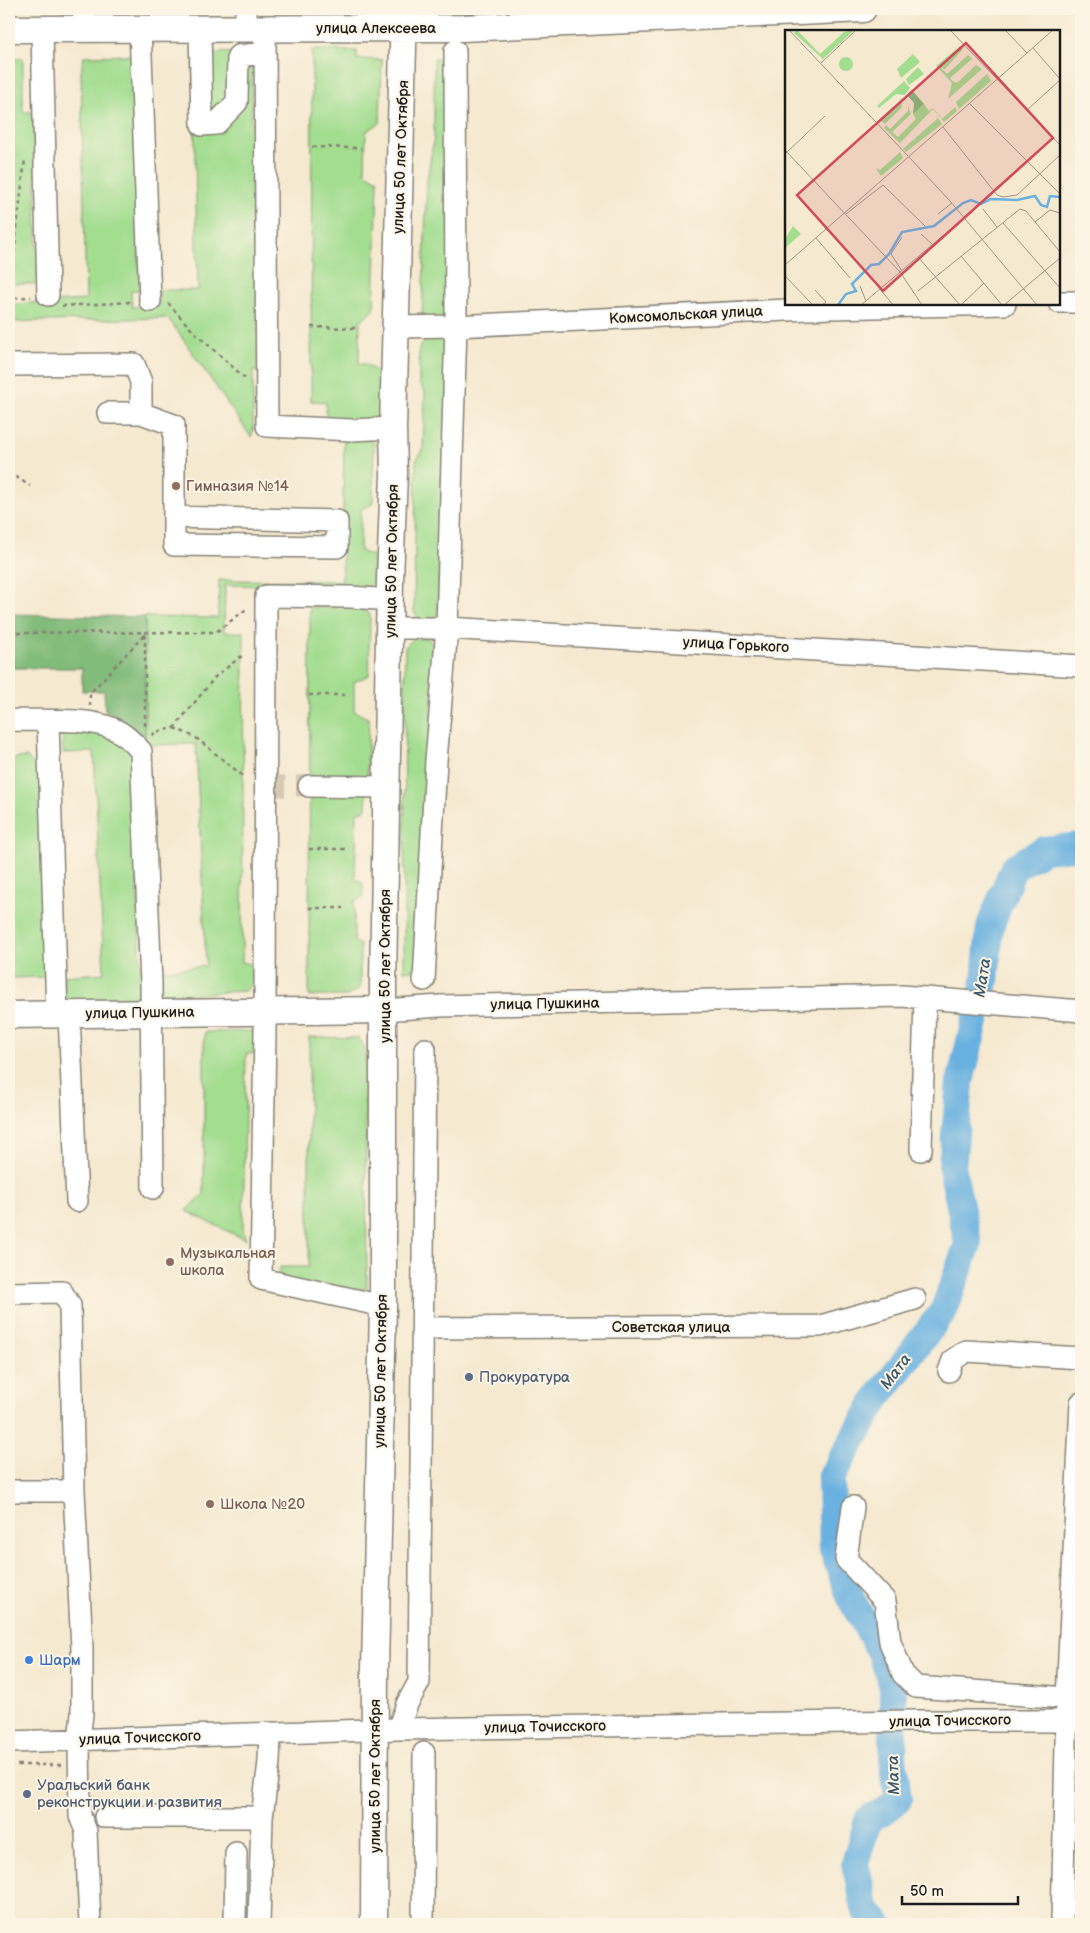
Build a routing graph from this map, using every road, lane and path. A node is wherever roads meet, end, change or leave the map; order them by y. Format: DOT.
graph roads {
  1 [pos="863,9"];
  2 [pos="765,11"];
  3 [pos="543,16"];
  4 [pos="404,18"];
  5 [pos="86,19"];
  6 [pos="140,28"];
  7 [pos="200,28"];
  8 [pos="9,29"];
  9 [pos="42,29"];
  10 [pos="255,29"];
  11 [pos="455,52"];
  12 [pos="312,148"];
  13 [pos="361,148"];
  14 [pos="26,158"];
  15 [pos="9,276"];
  16 [pos="48,296"];
  17 [pos="150,300"];
  18 [pos="1060,302"];
  19 [pos="1081,302"];
  20 [pos="9,303"];
  21 [pos="961,305"];
  22 [pos="396,326"];
  23 [pos="456,326"];
  24 [pos="312,327"];
  25 [pos="356,328"];
  26 [pos="9,365"];
  27 [pos="252,389"];
  28 [pos="108,413"];
  29 [pos="141,413"];
  30 [pos="393,428"];
  31 [pos="9,472"];
  32 [pos="30,486"];
  33 [pos="174,517"];
  34 [pos="266,596"];
  35 [pos="390,600"];
  36 [pos="390,628"];
  37 [pos="447,628"];
  38 [pos="9,633"];
  39 [pos="145,634"];
  40 [pos="243,655"];
  41 [pos="1081,666"];
  42 [pos="348,695"];
  43 [pos="309,696"];
  44 [pos="9,720"];
  45 [pos="48,721"];
  46 [pos="89,722"];
  47 [pos="174,728"];
  48 [pos="143,748"];
  49 [pos="243,776"];
  50 [pos="309,786"];
  51 [pos="387,787"];
  52 [pos="309,849"];
  53 [pos="345,849"];
  54 [pos="309,908"];
  55 [pos="343,908"];
  56 [pos="424,980"];
  57 [pos="925,998"];
  58 [pos="384,1010"];
  59 [pos="1081,1011"];
  60 [pos="264,1012"];
  61 [pos="152,1013"];
  62 [pos="63,1014"];
  63 [pos="9,1015"];
  64 [pos="425,1049"];
  65 [pos="921,1150"];
  66 [pos="153,1188"];
  67 [pos="77,1201"];
  68 [pos="9,1293"];
  69 [pos="915,1299"];
  70 [pos="383,1306"];
  71 [pos="424,1328"];
  72 [pos="1081,1358"];
  73 [pos="949,1371"];
  74 [pos="1081,1402"];
  75 [pos="9,1491"];
  76 [pos="74,1491"];
  77 [pos="853,1507"];
  78 [pos="1079,1518"];
  79 [pos="1067,1698"];
  80 [pos="1075,1720"];
  81 [pos="387,1729"];
  82 [pos="270,1733"];
  83 [pos="79,1740"];
  84 [pos="9,1742"];
  85 [pos="424,1753"];
  86 [pos="9,1765"];
  87 [pos="79,1765"];
  88 [pos="105,1817"];
  89 [pos="262,1817"];
  90 [pos="236,1853"];
  91 [pos="90,1924"];
  92 [pos="235,1924"];
  93 [pos="258,1924"];
  94 [pos="374,1924"];
  95 [pos="423,1924"];
  96 [pos="1062,1924"];
  1 -- 2 [label="main road, улица Алексеева"];
  2 -- 3 [label="main road, улица Алексеева"];
  3 -- 4 [label="main road, улица Алексеева"];
  4 -- 10 [label="main road, улица Алексеева"];
  4 -- 22 [label="main road, улица 50 лет Октября"];
  5 -- 6 [label="main road, улица Алексеева"];
  5 -- 9 [label="main road, улица Алексеева"];
  6 -- 7 [label="main road, улица Алексеева"];
  6 -- 17 [label="street"];
  7 -- 10 [label="main road, улица Алексеева"];
  7 -- 10 [label="street"];
  8 -- 9 [label="main road, улица Алексеева"];
  9 -- 16 [label="street"];
  10 -- 30 [label="street"];
  11 -- 23 [label="street"];
  12 -- 13 [label="path"];
  14 -- 15 [label="path"];
  16 -- 17 [label="path"];
  16 -- 20 [label="path"];
  17 -- 27 [label="path"];
  18 -- 19 [label="street"];
  21 -- 23 [label="street, Комсомольская улица"];
  22 -- 23 [label="street, Комсомольская улица"];
  22 -- 30 [label="main road, улица 50 лет Октября"];
  23 -- 37 [label="street"];
  24 -- 25 [label="path"];
  26 -- 29 [label="street"];
  28 -- 29 [label="street"];
  29 -- 33 [label="street"];
  30 -- 35 [label="main road, улица 50 лет Октября"];
  31 -- 32 [label="path"];
  33 -- 33 [label="street"];
  34 -- 35 [label="street"];
  34 -- 39 [label="path"];
  34 -- 60 [label="street"];
  35 -- 36 [label="main road, улица 50 лет Октября"];
  36 -- 37 [label="street, улица Горького"];
  36 -- 51 [label="main road, улица 50 лет Октября"];
  37 -- 41 [label="street, улица Горького"];
  37 -- 56 [label="street"];
  38 -- 39 [label="path"];
  39 -- 46 [label="path"];
  39 -- 48 [label="path"];
  40 -- 47 [label="path"];
  42 -- 43 [label="path"];
  44 -- 45 [label="street"];
  45 -- 46 [label="street"];
  45 -- 62 [label="street"];
  46 -- 48 [label="street"];
  47 -- 48 [label="path"];
  47 -- 49 [label="path"];
  48 -- 61 [label="street"];
  50 -- 51 [label="street"];
  51 -- 58 [label="main road, улица 50 лет Октября"];
  52 -- 53 [label="path"];
  54 -- 55 [label="path"];
  57 -- 58 [label="street, улица Пушкина"];
  57 -- 59 [label="street, улица Пушкина"];
  57 -- 65 [label="street"];
  58 -- 60 [label="main road, улица Пушкина"];
  58 -- 70 [label="main road, улица 50 лет Октября"];
  60 -- 61 [label="main road, улица Пушкина"];
  60 -- 70 [label="street"];
  61 -- 62 [label="main road, улица Пушкина"];
  61 -- 66 [label="street"];
  62 -- 63 [label="main road, улица Пушкина"];
  62 -- 67 [label="street"];
  64 -- 71 [label="street"];
  68 -- 76 [label="street"];
  69 -- 71 [label="street, Советская улица"];
  70 -- 81 [label="main road, улица 50 лет Октября"];
  71 -- 81 [label="street"];
  72 -- 73 [label="street"];
  74 -- 78 [label="street"];
  75 -- 76 [label="street"];
  76 -- 83 [label="street"];
  77 -- 79 [label="street"];
  78 -- 79 [label="street"];
  79 -- 80 [label="street"];
  80 -- 81 [label="street, улица Точисского"];
  80 -- 96 [label="street"];
  81 -- 82 [label="street, улица Точисского"];
  81 -- 94 [label="main road, улица 50 лет Октября"];
  82 -- 83 [label="street, улица Точисского"];
  82 -- 89 [label="street"];
  83 -- 84 [label="street, улица Точисского"];
  83 -- 87 [label="street"];
  85 -- 95 [label="street"];
  86 -- 87 [label="path"];
  87 -- 91 [label="street"];
  88 -- 89 [label="street"];
  89 -- 93 [label="street"];
  90 -- 92 [label="street"];
}
